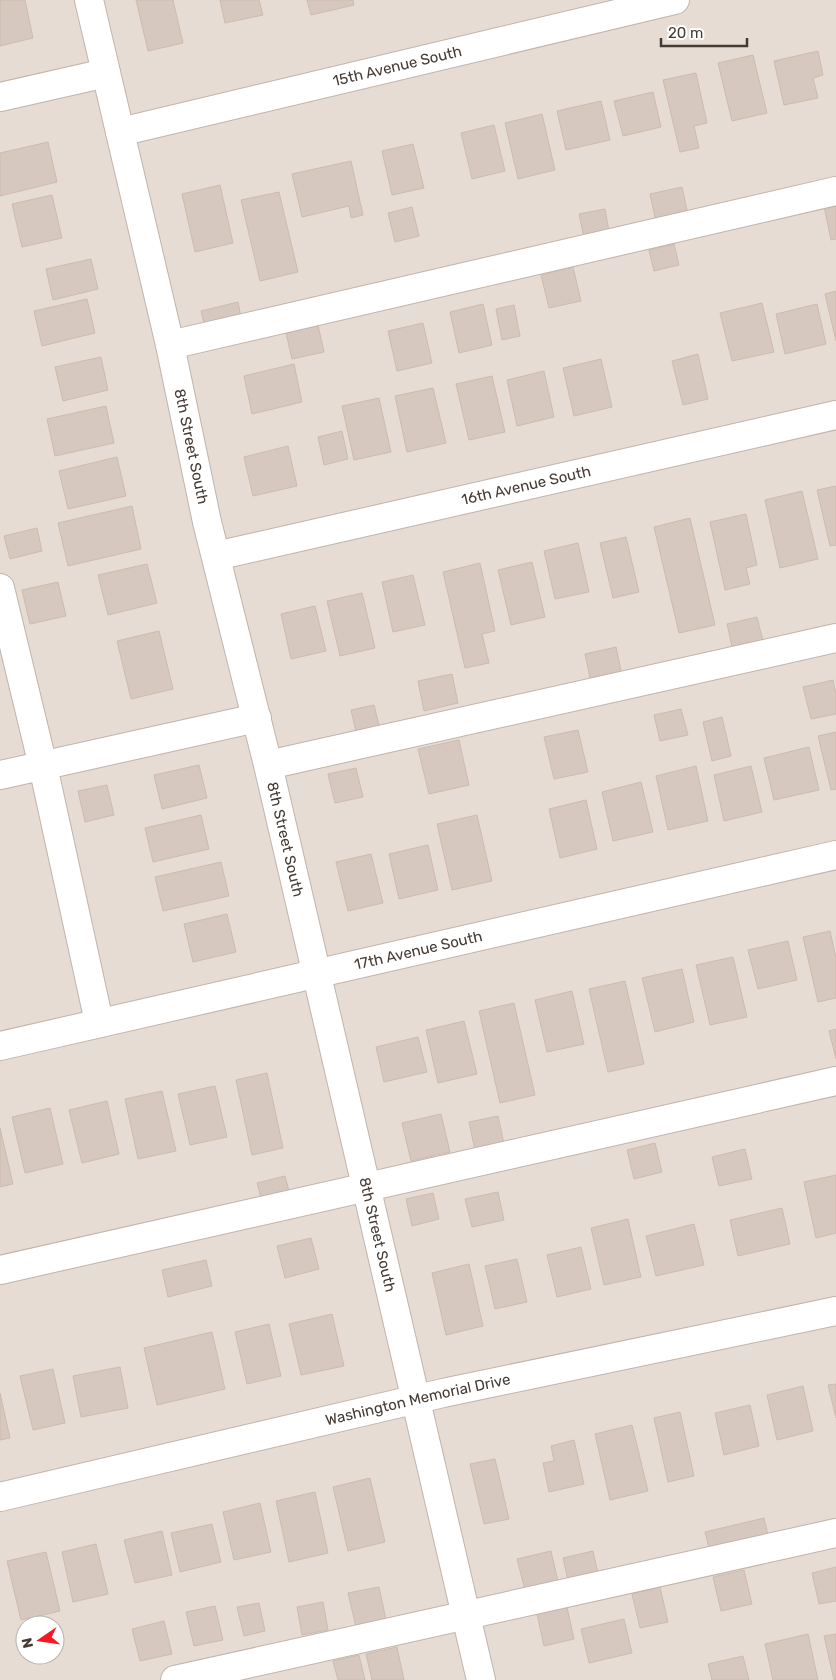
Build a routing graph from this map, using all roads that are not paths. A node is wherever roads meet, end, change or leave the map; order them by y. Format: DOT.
graph roads {
  1 [pos="89,0"];
  2 [pos="675,0"];
  3 [pos="106,73"];
  4 [pos="0,97"];
  5 [pos="120,132"];
  6 [pos="836,191"];
  7 [pos="170,345"];
  8 [pos="836,415"];
  9 [pos="216,556"];
  10 [pos="0,588"];
  11 [pos="836,638"];
  12 [pos="257,718"];
  13 [pos="268,765"];
  14 [pos="43,766"];
  15 [pos="0,775"];
  16 [pos="836,855"];
  17 [pos="316,973"];
  18 [pos="99,1022"];
  19 [pos="0,1046"];
  20 [pos="836,1081"];
  21 [pos="366,1186"];
  22 [pos="0,1270"];
  23 [pos="836,1311"];
  24 [pos="416,1399"];
  25 [pos="0,1497"];
  26 [pos="836,1533"];
  27 [pos="466,1615"];
  28 [pos="175,1680"];
  29 [pos="482,1680"];
  1 -- 3 [label="street, 8th Street South"];
  2 -- 5 [label="street, 15th Avenue South"];
  3 -- 4 [label="street"];
  3 -- 5 [label="street, 8th Street South"];
  5 -- 7 [label="street, 8th Street South"];
  6 -- 7 [label="street"];
  7 -- 9 [label="street, 8th Street South"];
  8 -- 9 [label="street, 16th Avenue South"];
  9 -- 12 [label="street, 8th Street South"];
  10 -- 14 [label="street"];
  11 -- 13 [label="street"];
  12 -- 13 [label="street, 8th Street South"];
  12 -- 14 [label="street"];
  13 -- 17 [label="street, 8th Street South"];
  14 -- 15 [label="street"];
  14 -- 18 [label="street"];
  16 -- 17 [label="street, 17th Avenue South"];
  17 -- 18 [label="street, 17th Avenue South"];
  17 -- 21 [label="street, 8th Street South"];
  18 -- 19 [label="street, 17th Avenue South"];
  20 -- 21 [label="street"];
  21 -- 22 [label="street"];
  21 -- 24 [label="street, 8th Street South"];
  23 -- 24 [label="street, Washington Memorial Drive"];
  24 -- 25 [label="street, Washington Memorial Drive"];
  24 -- 27 [label="street, 8th Street South"];
  26 -- 27 [label="street"];
  27 -- 28 [label="street"];
  27 -- 29 [label="street, 8th Street South"];
}
